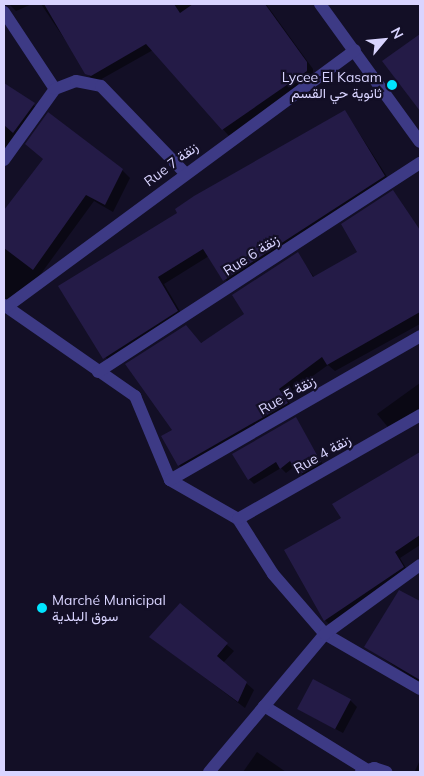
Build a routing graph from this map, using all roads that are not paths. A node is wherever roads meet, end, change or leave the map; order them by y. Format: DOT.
graph roads {
  1 [pos="320,4"];
  2 [pos="4,12"];
  3 [pos="355,50"];
  4 [pos="55,89"];
  5 [pos="420,142"];
  6 [pos="4,160"];
  7 [pos="420,163"];
  8 [pos="184,172"];
  9 [pos="6,305"];
  10 [pos="420,336"];
  11 [pos="98,372"];
  12 [pos="420,415"];
  13 [pos="170,480"];
  14 [pos="238,519"];
  15 [pos="420,565"];
  16 [pos="326,634"];
  17 [pos="420,689"];
  18 [pos="264,706"];
  19 [pos="362,770"];
  20 [pos="209,772"];
  21 [pos="386,772"];
  1 -- 3 [label="street"];
  2 -- 4 [label="street"];
  3 -- 5 [label="street"];
  3 -- 8 [label="street, Rue 7 زنقة"];
  4 -- 6 [label="street"];
  4 -- 8 [label="street"];
  7 -- 11 [label="street, Rue 6 زنقة"];
  8 -- 9 [label="street, Rue 7 زنقة"];
  9 -- 11 [label="street"];
  10 -- 13 [label="street, Rue 5 زنقة"];
  11 -- 13 [label="street"];
  12 -- 14 [label="street, Rue 4 زنقة"];
  13 -- 14 [label="street"];
  14 -- 16 [label="street"];
  15 -- 16 [label="street"];
  16 -- 17 [label="street"];
  16 -- 18 [label="street"];
  18 -- 19 [label="street"];
  18 -- 20 [label="street"];
  19 -- 21 [label="street"];
}
